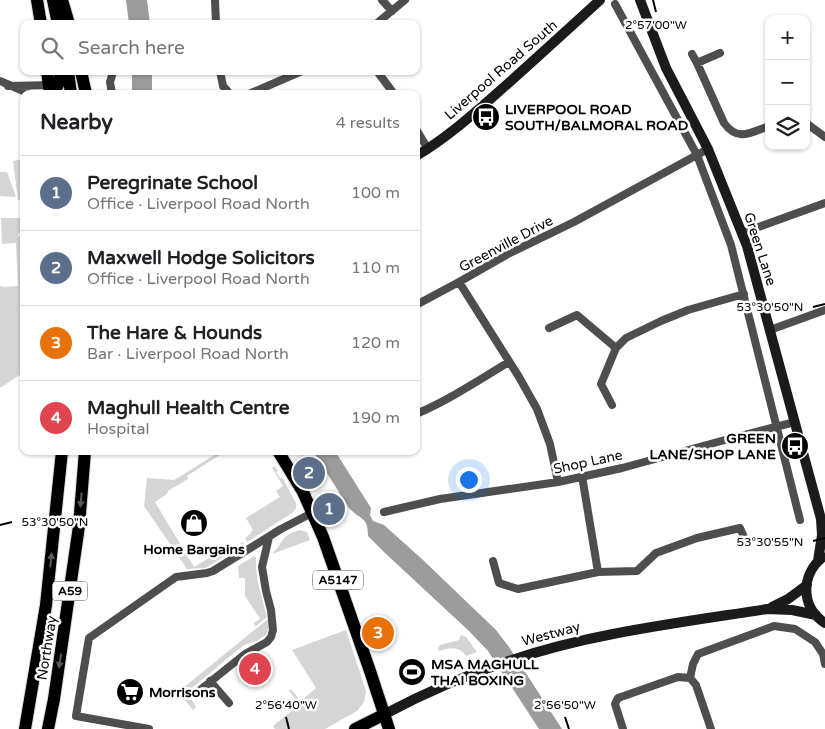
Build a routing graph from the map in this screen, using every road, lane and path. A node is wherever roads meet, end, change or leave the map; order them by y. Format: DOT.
graph roads {
  1 [pos="37,0"];
  2 [pos="54,0"];
  3 [pos="62,0"];
  4 [pos="215,0"];
  5 [pos="382,0"];
  6 [pos="405,0"];
  7 [pos="600,0"];
  8 [pos="640,0"];
  9 [pos="615,4"];
  10 [pos="392,11"];
  11 [pos="41,20"];
  12 [pos="57,20"];
  13 [pos="68,20"];
  14 [pos="216,20"];
  15 [pos="381,20"];
  16 [pos="720,53"];
  17 [pos="692,54"];
  18 [pos="697,63"];
  19 [pos="50,75"];
  20 [pos="82,75"];
  21 [pos="112,75"];
  22 [pos="221,75"];
  23 [pos="293,75"];
  24 [pos="380,75"];
  25 [pos="0,81"];
  26 [pos="8,86"];
  27 [pos="60,86"];
  28 [pos="20,90"];
  29 [pos="85,90"];
  30 [pos="111,90"];
  31 [pos="226,90"];
  32 [pos="258,90"];
  33 [pos="391,90"];
  34 [pos="810,126"];
  35 [pos="765,128"];
  36 [pos="420,136"];
  37 [pos="825,138"];
  38 [pos="428,149"];
  39 [pos="708,149"];
  40 [pos="420,154"];
  41 [pos="697,155"];
  42 [pos="825,203"];
  43 [pos="742,233"];
  44 [pos="460,282"];
  45 [pos="744,294"];
  46 [pos="420,303"];
  47 [pos="825,310"];
  48 [pos="549,328"];
  49 [pos="770,330"];
  50 [pos="616,348"];
  51 [pos="509,362"];
  52 [pos="612,405"];
  53 [pos="420,412"];
  54 [pos="794,422"];
  55 [pos="777,426"];
  56 [pos="62,455"];
  57 [pos="85,455"];
  58 [pos="281,455"];
  59 [pos="582,476"];
  60 [pos="558,482"];
  61 [pos="384,512"];
  62 [pos="312,513"];
  63 [pos="800,520"];
  64 [pos="823,521"];
  65 [pos="269,537"];
  66 [pos="744,537"];
  67 [pos="822,558"];
  68 [pos="493,561"];
  69 [pos="598,572"];
  70 [pos="806,584"];
  71 [pos="767,609"];
  72 [pos="816,615"];
  73 [pos="825,623"];
  74 [pos="825,664"];
  75 [pos="690,678"];
  76 [pos="210,681"];
  77 [pos="194,694"];
  78 [pos="229,703"];
  79 [pos="385,714"];
  80 [pos="25,729"];
  81 [pos="48,729"];
  82 [pos="149,729"];
  83 [pos="355,729"];
  84 [pos="389,729"];
  85 [pos="623,729"];
  86 [pos="711,729"];
  1 -- 11 [label="main road"];
  2 -- 12 [label="main road"];
  3 -- 13 [label="main road"];
  4 -- 14 [label="street"];
  5 -- 10 [label="street"];
  6 -- 10 [label="street"];
  7 -- 38 [label="main road, Liverpool Road South"];
  8 -- 39 [label="main road, Green Lane"];
  9 -- 41 [label="street"];
  10 -- 15 [label="street"];
  16 -- 18 [label="street"];
  17 -- 18 [label="street"];
  18 -- 35 [label="street"];
  19 -- 27 [label="main road"];
  20 -- 29 [label="main road"];
  21 -- 30 [label="street"];
  22 -- 31 [label="street"];
  23 -- 32 [label="street"];
  24 -- 33 [label="street"];
  25 -- 26 [label="street"];
  26 -- 27 [label="street"];
  26 -- 28 [label="street"];
  34 -- 37 [label="street"];
  36 -- 38 [label="street"];
  38 -- 40 [label="main road, Liverpool Road South"];
  39 -- 41 [label="street, Greenville Drive"];
  39 -- 43 [label="main road, Green Lane"];
  41 -- 44 [label="street, Greenville Drive"];
  41 -- 45 [label="street"];
  42 -- 43 [label="street"];
  43 -- 49 [label="main road, Green Lane"];
  44 -- 46 [label="street"];
  44 -- 51 [label="street, Greenville Drive"];
  45 -- 50 [label="street"];
  45 -- 55 [label="street"];
  47 -- 49 [label="street"];
  48 -- 50 [label="street"];
  49 -- 54 [label="main road, Green Lane"];
  50 -- 52 [label="street"];
  51 -- 53 [label="street"];
  51 -- 60 [label="street, Greenville Drive"];
  54 -- 55 [label="street, Shop Lane"];
  54 -- 64 [label="main road, Green Lane"];
  55 -- 59 [label="street, Shop Lane"];
  55 -- 63 [label="street"];
  80 -- 56 [label="main road, Northway / A59, one-way"];
  57 -- 81 [label="main road, Northway / A59, one-way"];
  58 -- 62 [label="main road, A5147"];
  59 -- 60 [label="street, Shop Lane"];
  59 -- 69 [label="street"];
  60 -- 61 [label="street, Shop Lane"];
  62 -- 65 [label="street"];
  62 -- 79 [label="main road, A5147"];
  64 -- 67 [label="main road, Green Lane"];
  65 -- 76 [label="street"];
  65 -- 82 [label="street"];
  66 -- 69 [label="street"];
  67 -- 70 [label="main road, Green Lane"];
  68 -- 69 [label="street"];
  70 -- 71 [label="main road, Westway"];
  70 -- 72 [label="main road"];
  71 -- 72 [label="main road, Westway"];
  71 -- 79 [label="main road, Westway"];
  72 -- 73 [label="main road"];
  74 -- 75 [label="street"];
  75 -- 85 [label="street"];
  75 -- 86 [label="street"];
  76 -- 77 [label="street"];
  76 -- 78 [label="street"];
  79 -- 83 [label="main road, Westway"];
  79 -- 84 [label="main road, A5147"];
}
